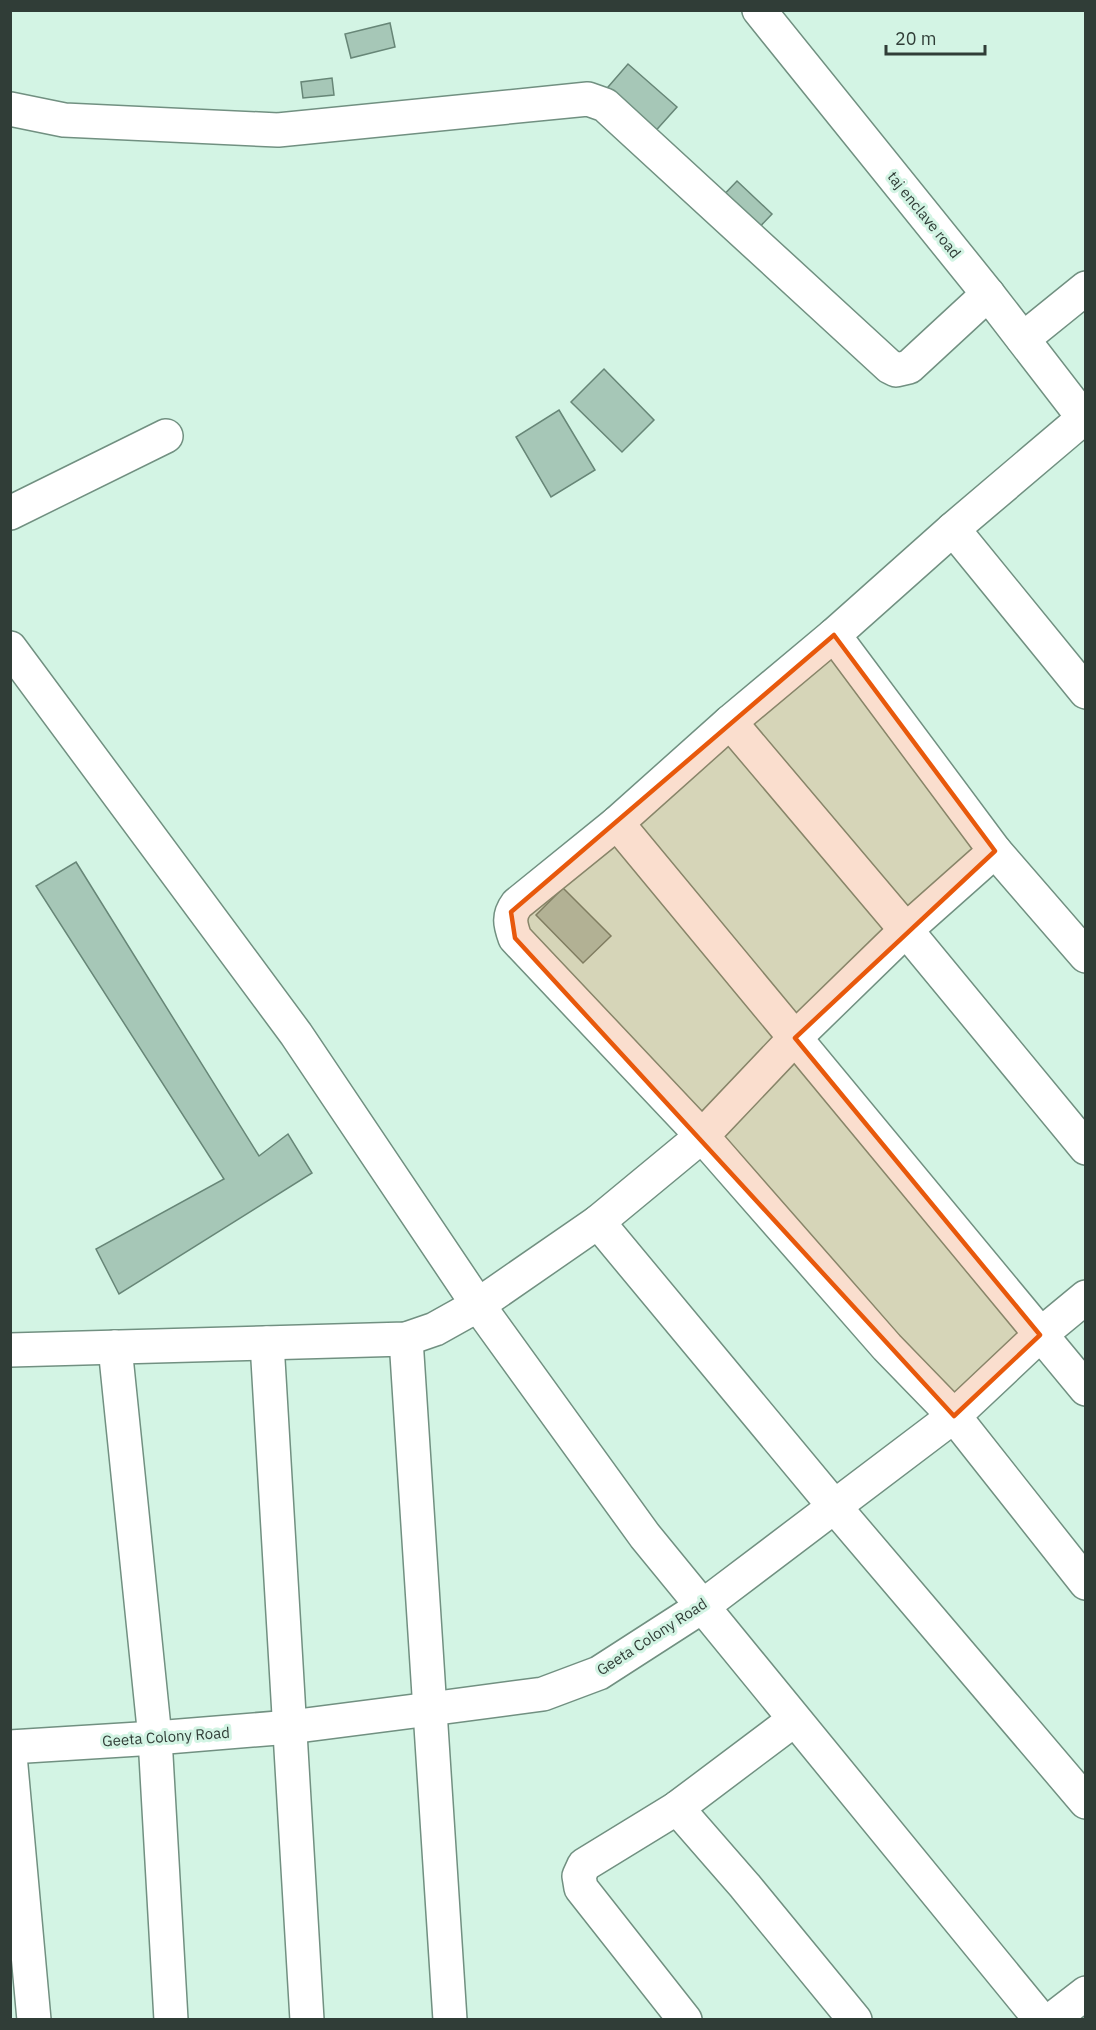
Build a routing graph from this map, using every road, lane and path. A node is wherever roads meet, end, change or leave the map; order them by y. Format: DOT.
graph roads {
  1 [pos="759,10"];
  2 [pos="10,109"];
  3 [pos="1086,288"];
  4 [pos="988,294"];
  5 [pos="1023,339"];
  6 [pos="1085,418"];
  7 [pos="166,436"];
  8 [pos="10,513"];
  9 [pos="953,529"];
  10 [pos="834,635"];
  11 [pos="10,648"];
  12 [pos="1086,692"];
  13 [pos="730,722"];
  14 [pos="617,823"];
  15 [pos="995,851"];
  16 [pos="906,930"];
  17 [pos="1086,956"];
  18 [pos="795,1038"];
  19 [pos="702,1136"];
  20 [pos="1086,1148"];
  21 [pos="598,1222"];
  22 [pos="1086,1297"];
  23 [pos="478,1305"];
  24 [pos="1040,1335"];
  25 [pos="406,1339"];
  26 [pos="267,1343"];
  27 [pos="115,1347"];
  28 [pos="10,1350"];
  29 [pos="1086,1389"];
  30 [pos="954,1416"];
  31 [pos="834,1506"];
  32 [pos="1086,1583"];
  33 [pos="703,1606"];
  34 [pos="430,1709"];
  35 [pos="794,1720"];
  36 [pos="290,1727"];
  37 [pos="155,1738"];
  38 [pos="10,1747"];
  39 [pos="10,1755"];
  40 [pos="1086,1802"];
  41 [pos="677,1808"];
  42 [pos="1086,1993"];
  43 [pos="34,2019"];
  44 [pos="171,2019"];
  45 [pos="307,2019"];
  46 [pos="450,2019"];
  47 [pos="686,2019"];
  48 [pos="855,2019"];
  49 [pos="1041,2019"];
  50 [pos="1051,2019"];
  1 -- 4 [label="street, taj enclave road"];
  2 -- 4 [label="street"];
  3 -- 5 [label="street"];
  4 -- 5 [label="street, taj enclave road"];
  5 -- 6 [label="street, taj enclave road"];
  6 -- 9 [label="street"];
  7 -- 8 [label="street"];
  9 -- 10 [label="street"];
  9 -- 12 [label="street"];
  10 -- 13 [label="street"];
  10 -- 15 [label="street"];
  11 -- 23 [label="street"];
  13 -- 14 [label="street"];
  13 -- 16 [label="street"];
  14 -- 18 [label="street"];
  14 -- 19 [label="street"];
  15 -- 16 [label="street"];
  15 -- 17 [label="street"];
  16 -- 18 [label="street"];
  16 -- 20 [label="street"];
  18 -- 19 [label="street"];
  18 -- 24 [label="street"];
  19 -- 21 [label="street"];
  19 -- 30 [label="street"];
  21 -- 23 [label="street"];
  21 -- 31 [label="street"];
  22 -- 24 [label="street, Geeta Colony Road"];
  23 -- 25 [label="street"];
  23 -- 33 [label="street"];
  24 -- 29 [label="street"];
  24 -- 30 [label="street, Geeta Colony Road"];
  25 -- 26 [label="street"];
  25 -- 34 [label="street"];
  26 -- 27 [label="street"];
  26 -- 36 [label="street"];
  27 -- 28 [label="street"];
  27 -- 37 [label="street"];
  30 -- 31 [label="street, Geeta Colony Road"];
  30 -- 32 [label="street"];
  31 -- 33 [label="street, Geeta Colony Road"];
  31 -- 40 [label="street"];
  33 -- 34 [label="street, Geeta Colony Road"];
  33 -- 35 [label="street"];
  34 -- 36 [label="street, Geeta Colony Road"];
  34 -- 46 [label="street"];
  35 -- 41 [label="street"];
  35 -- 49 [label="street"];
  36 -- 37 [label="street, Geeta Colony Road"];
  36 -- 45 [label="street"];
  37 -- 38 [label="street, Geeta Colony Road"];
  37 -- 44 [label="street"];
  39 -- 43 [label="street"];
  41 -- 47 [label="street"];
  41 -- 48 [label="street"];
  42 -- 50 [label="street"];
}
